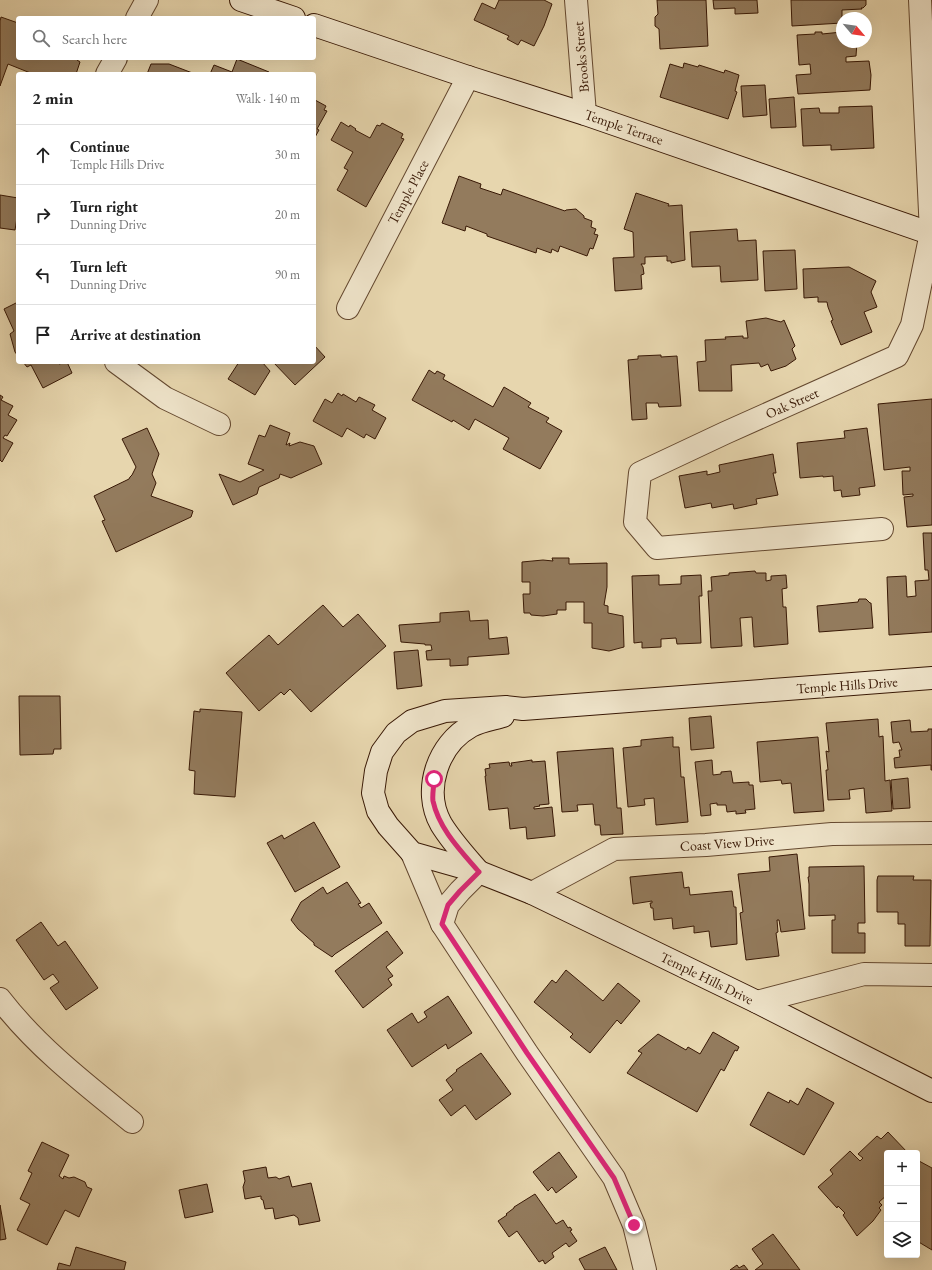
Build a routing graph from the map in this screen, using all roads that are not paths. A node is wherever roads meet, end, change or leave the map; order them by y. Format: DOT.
graph roads {
  1 [pos="147,0"];
  2 [pos="241,0"];
  3 [pos="576,0"];
  4 [pos="920,0"];
  5 [pos="138,16"];
  6 [pos="288,16"];
  7 [pos="316,26"];
  8 [pos="115,60"];
  9 [pos="108,72"];
  10 [pos="468,77"];
  11 [pos="585,114"];
  12 [pos="931,233"];
  13 [pos="348,308"];
  14 [pos="119,364"];
  15 [pos="219,424"];
  16 [pos="882,529"];
  17 [pos="932,678"];
  18 [pos="523,709"];
  19 [pos="932,833"];
  20 [pos="412,853"];
  21 [pos="479,872"];
  22 [pos="532,893"];
  23 [pos="442,924"];
  24 [pos="932,975"];
  25 [pos="0,1000"];
  26 [pos="756,1002"];
  27 [pos="932,1091"];
  28 [pos="132,1122"];
  29 [pos="645,1270"];
  1 -- 5 [label="street"];
  2 -- 6 [label="street"];
  3 -- 11 [label="street, Brooks Street"];
  4 -- 12 [label="street, Oak Street"];
  7 -- 10 [label="street, Temple Terrace"];
  8 -- 9 [label="street"];
  10 -- 11 [label="street, Temple Terrace"];
  10 -- 13 [label="street, Temple Place"];
  11 -- 12 [label="street, Temple Terrace"];
  12 -- 16 [label="street, Oak Street"];
  14 -- 15 [label="street"];
  17 -- 18 [label="street, Temple Hills Drive"];
  18 -- 20 [label="street, Temple Hills Drive"];
  18 -- 21 [label="street, Temple Hills Drive"];
  19 -- 22 [label="street, Coast View Drive"];
  20 -- 21 [label="street, Temple Hills Drive"];
  20 -- 23 [label="street"];
  21 -- 22 [label="street, Temple Hills Drive"];
  21 -- 23 [label="street"];
  22 -- 26 [label="street, Temple Hills Drive"];
  23 -- 29 [label="street"];
  24 -- 26 [label="street"];
  25 -- 28 [label="street"];
  26 -- 27 [label="street, Temple Hills Drive"];
}
